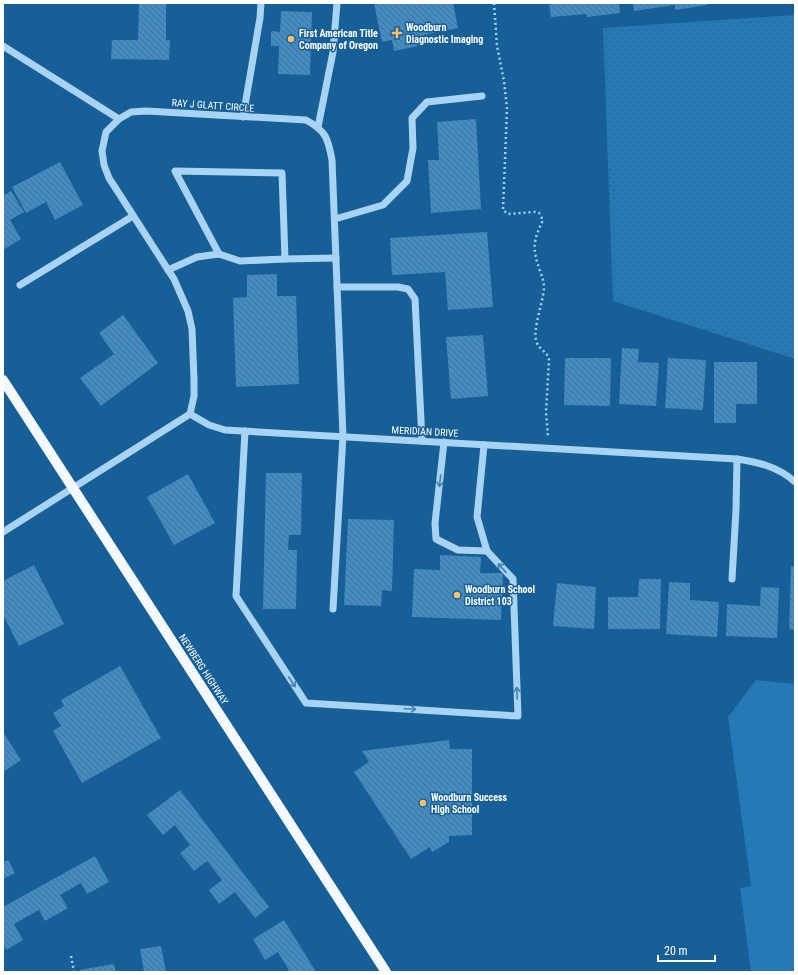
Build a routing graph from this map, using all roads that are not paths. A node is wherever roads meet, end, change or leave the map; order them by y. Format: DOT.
graph roads {
  1 [pos="261,3"];
  2 [pos="336,3"];
  3 [pos="3,46"];
  4 [pos="482,96"];
  5 [pos="243,116"];
  6 [pos="119,118"];
  7 [pos="318,127"];
  8 [pos="133,216"];
  9 [pos="334,219"];
  10 [pos="219,254"];
  11 [pos="336,258"];
  12 [pos="285,259"];
  13 [pos="168,270"];
  14 [pos="20,285"];
  15 [pos="337,287"];
  16 [pos="3,380"];
  17 [pos="190,414"];
  18 [pos="245,431"];
  19 [pos="343,436"];
  20 [pos="422,441"];
  21 [pos="444,442"];
  22 [pos="484,445"];
  23 [pos="737,459"];
  24 [pos="795,482"];
  25 [pos="72,487"];
  26 [pos="3,532"];
  27 [pos="487,551"];
  28 [pos="732,579"];
  29 [pos="333,609"];
  30 [pos="386,972"];
  1 -- 5 [label="street"];
  2 -- 7 [label="street"];
  3 -- 6 [label="street"];
  4 -- 9 [label="street"];
  5 -- 6 [label="street, RAY J GLATT CIRCLE"];
  5 -- 7 [label="street, RAY J GLATT CIRCLE"];
  6 -- 8 [label="street, RAY J GLATT CIRCLE"];
  7 -- 9 [label="street"];
  8 -- 13 [label="street, RAY J GLATT CIRCLE"];
  8 -- 14 [label="street"];
  9 -- 11 [label="street"];
  10 -- 12 [label="street"];
  10 -- 12 [label="street"];
  10 -- 13 [label="street"];
  11 -- 12 [label="street"];
  11 -- 15 [label="street"];
  13 -- 17 [label="street, RAY J GLATT CIRCLE"];
  15 -- 19 [label="street"];
  15 -- 20 [label="street"];
  16 -- 25 [label="main road, NEWBERG HIGHWAY"];
  17 -- 18 [label="street, MERIDIAN DRIVE"];
  17 -- 25 [label="street"];
  18 -- 19 [label="street, MERIDIAN DRIVE"];
  18 -- 27 [label="street, one-way"];
  19 -- 20 [label="street, MERIDIAN DRIVE"];
  19 -- 29 [label="street"];
  20 -- 21 [label="street, MERIDIAN DRIVE"];
  21 -- 22 [label="street, MERIDIAN DRIVE"];
  21 -- 27 [label="street, one-way"];
  22 -- 23 [label="street, MERIDIAN DRIVE"];
  22 -- 27 [label="street"];
  23 -- 24 [label="street, MERIDIAN DRIVE"];
  23 -- 28 [label="street"];
  25 -- 26 [label="street"];
  25 -- 30 [label="main road, NEWBERG HIGHWAY"];
}
